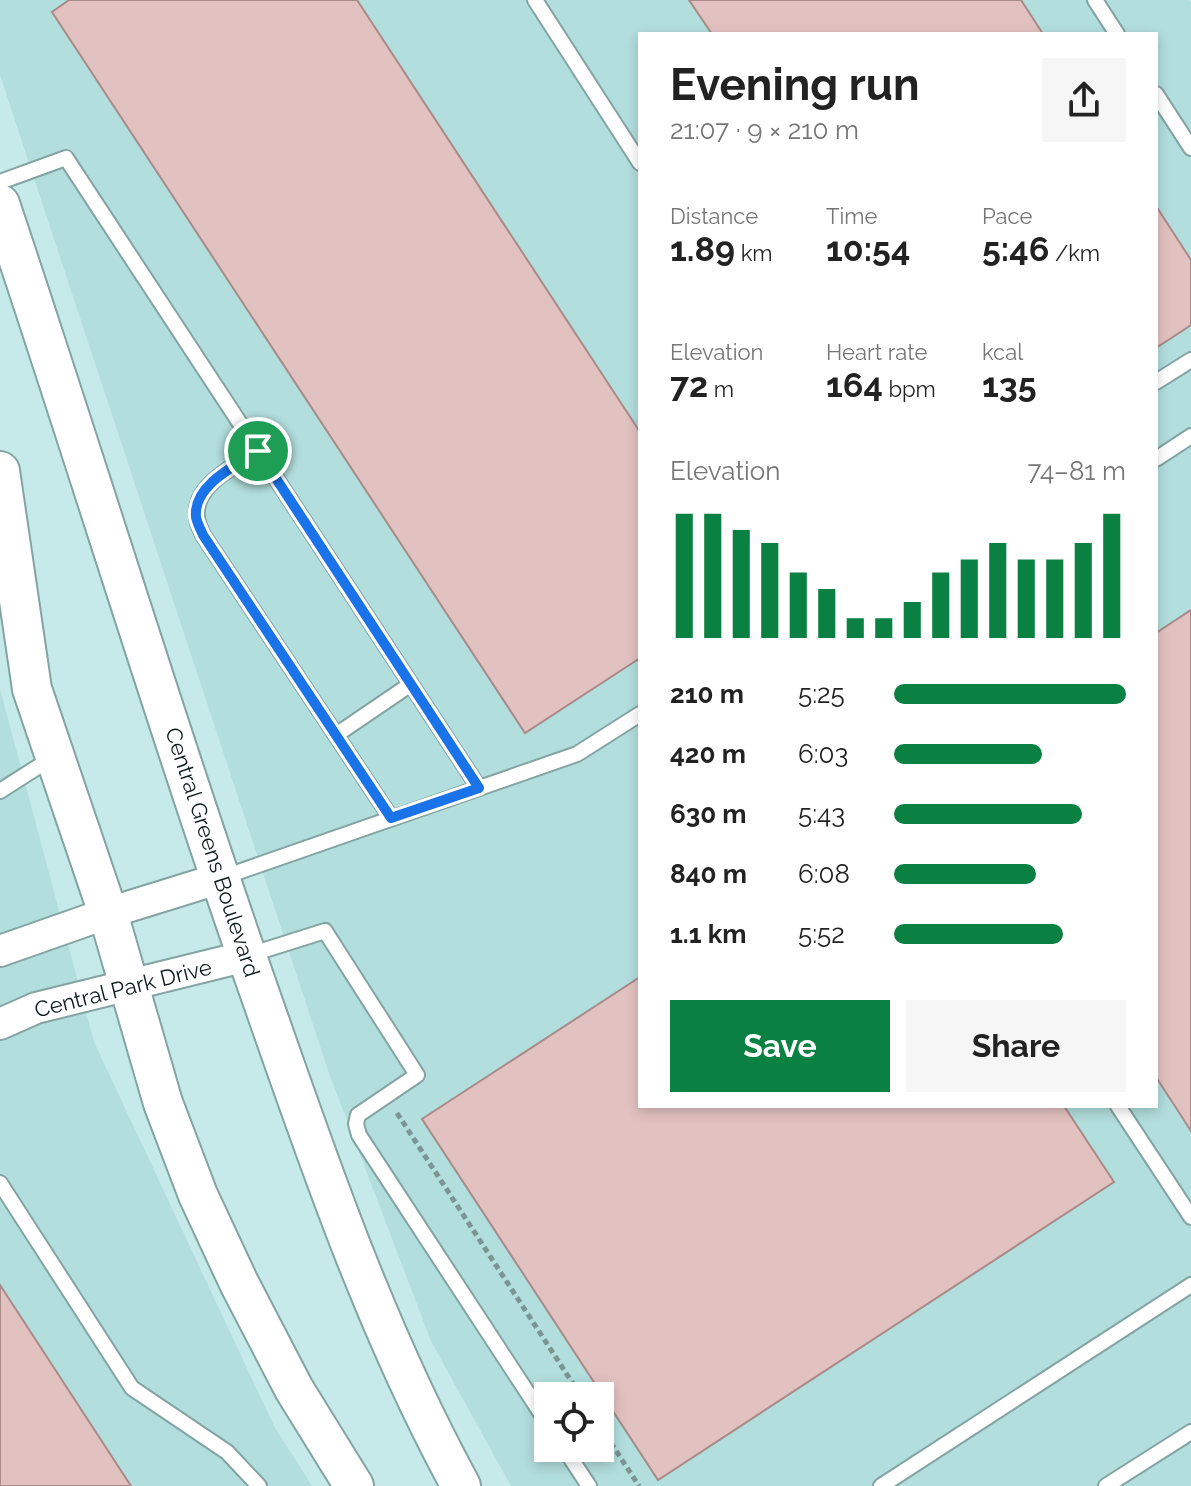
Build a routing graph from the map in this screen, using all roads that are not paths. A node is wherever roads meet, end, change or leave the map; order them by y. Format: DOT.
graph roads {
  1 [pos="535,0"];
  2 [pos="1095,0"];
  3 [pos="1116,32"];
  4 [pos="1158,97"];
  5 [pos="1191,148"];
  6 [pos="638,160"];
  7 [pos="0,182"];
  8 [pos="0,204"];
  9 [pos="1191,360"];
  10 [pos="1158,381"];
  11 [pos="1191,436"];
  12 [pos="258,451"];
  13 [pos="1158,458"];
  14 [pos="0,471"];
  15 [pos="411,684"];
  16 [pos="638,715"];
  17 [pos="336,735"];
  18 [pos="55,756"];
  19 [pos="479,788"];
  20 [pos="0,791"];
  21 [pos="391,818"];
  22 [pos="221,878"];
  23 [pos="108,913"];
  24 [pos="0,951"];
  25 [pos="247,956"];
  26 [pos="129,985"];
  27 [pos="0,1024"];
  28 [pos="1119,1108"];
  29 [pos="0,1183"];
  30 [pos="1191,1217"];
  31 [pos="1191,1285"];
  32 [pos="534,1403"];
  33 [pos="1191,1432"];
  34 [pos="573,1462"];
  35 [pos="259,1486"];
  36 [pos="354,1486"];
  37 [pos="461,1486"];
  38 [pos="589,1486"];
  39 [pos="881,1486"];
  40 [pos="1106,1486"];
  1 -- 6 [label="lane"];
  2 -- 3 [label="lane"];
  4 -- 5 [label="lane"];
  7 -- 12 [label="lane"];
  8 -- 22 [label="street, Central Greens Boulevard"];
  9 -- 10 [label="lane"];
  11 -- 13 [label="lane"];
  12 -- 15 [label="lane"];
  12 -- 17 [label="lane"];
  14 -- 18 [label="street"];
  15 -- 17 [label="lane"];
  15 -- 19 [label="lane"];
  16 -- 19 [label="lane"];
  17 -- 21 [label="lane"];
  18 -- 20 [label="lane"];
  18 -- 23 [label="street"];
  19 -- 21 [label="lane"];
  21 -- 22 [label="lane"];
  22 -- 23 [label="street"];
  22 -- 25 [label="street, Central Greens Boulevard"];
  23 -- 24 [label="street"];
  23 -- 26 [label="street"];
  25 -- 26 [label="street, Central Park Drive"];
  25 -- 32 [label="lane"];
  25 -- 37 [label="street, Central Greens Boulevard"];
  26 -- 27 [label="street, Central Park Drive"];
  26 -- 36 [label="street"];
  28 -- 30 [label="lane"];
  29 -- 35 [label="lane"];
  31 -- 39 [label="lane"];
  33 -- 40 [label="lane"];
  34 -- 38 [label="lane"];
}
